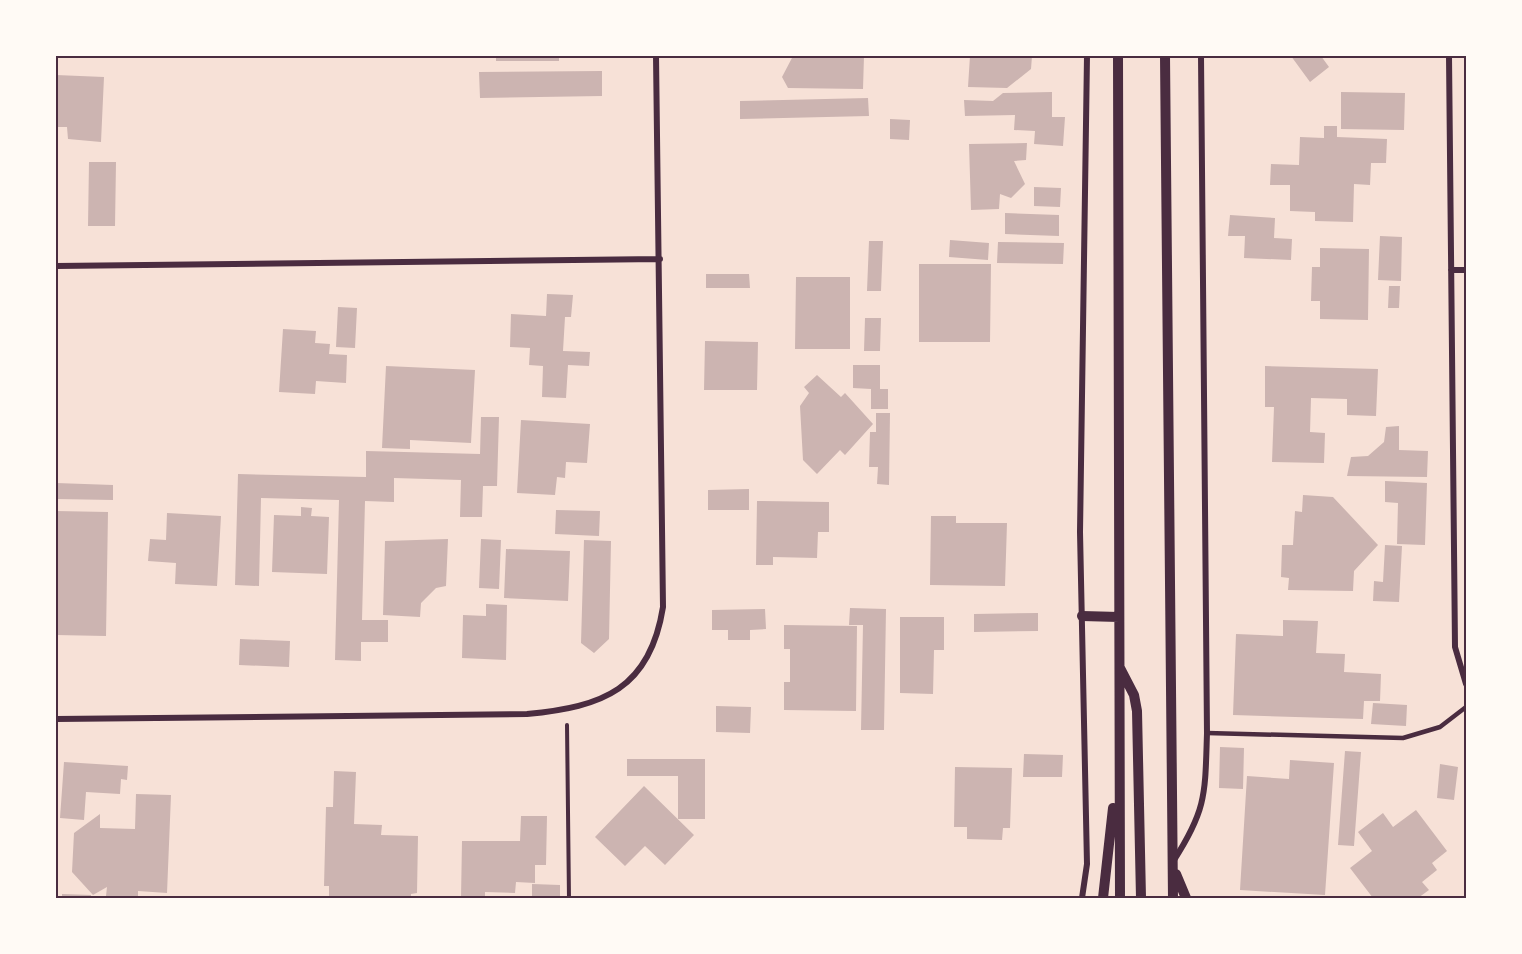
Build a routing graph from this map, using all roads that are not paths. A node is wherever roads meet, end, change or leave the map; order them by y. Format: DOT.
graph roads {
  1 [pos="656,56"];
  2 [pos="1087,56"];
  3 [pos="1118,56"];
  4 [pos="1165,56"];
  5 [pos="1201,56"];
  6 [pos="1449,56"];
  7 [pos="660,259"];
  8 [pos="56,266"];
  9 [pos="1451,270"];
  10 [pos="1467,270"];
  11 [pos="1082,616"];
  12 [pos="1119,617"];
  13 [pos="1119,668"];
  14 [pos="1467,684"];
  15 [pos="1467,707"];
  16 [pos="56,719"];
  17 [pos="1207,733"];
  18 [pos="1118,760"];
  19 [pos="1172,863"];
  20 [pos="1082,898"];
  21 [pos="1103,898"];
  22 [pos="1120,898"];
  23 [pos="1141,898"];
  24 [pos="1173,898"];
  25 [pos="1185,898"];
  1 -- 7 [label="street"];
  2 -- 11 [label="street"];
  3 -- 12 [label="street"];
  4 -- 19 [label="street"];
  5 -- 17 [label="street"];
  6 -- 9 [label="street"];
  7 -- 8 [label="street"];
  7 -- 16 [label="street"];
  9 -- 10 [label="street"];
  9 -- 14 [label="street"];
  11 -- 12 [label="street"];
  11 -- 20 [label="street"];
  12 -- 13 [label="street"];
  13 -- 18 [label="street"];
  13 -- 23 [label="street"];
  15 -- 17 [label="lane"];
  17 -- 19 [label="street"];
  18 -- 21 [label="street"];
  18 -- 22 [label="street"];
  19 -- 24 [label="street"];
  19 -- 25 [label="street"];
}
